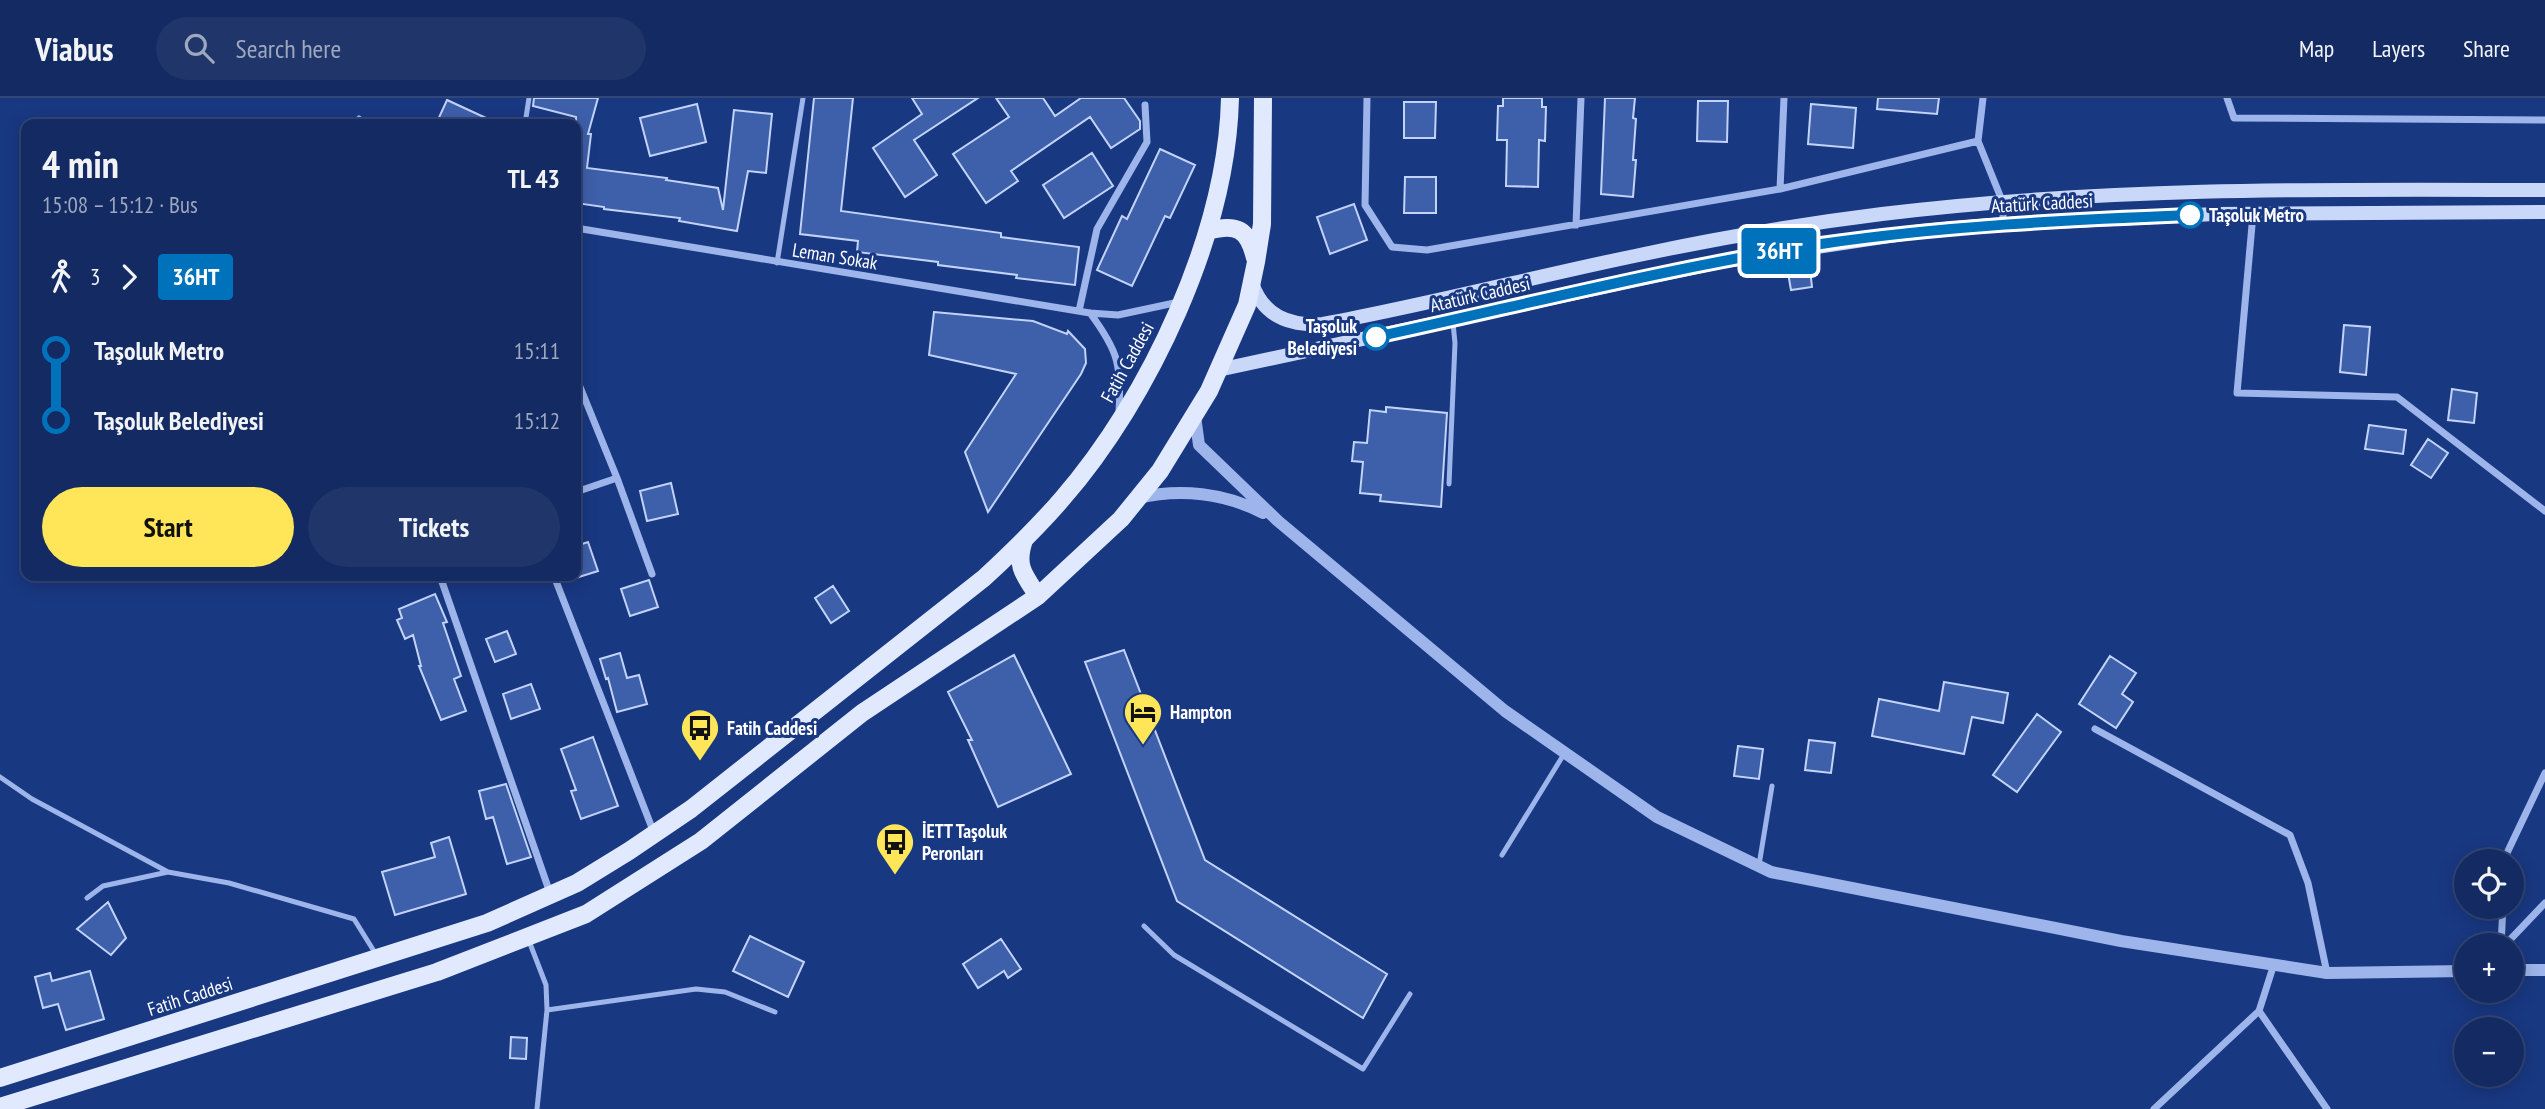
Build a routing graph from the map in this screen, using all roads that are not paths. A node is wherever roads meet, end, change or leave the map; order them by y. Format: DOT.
graph roads {
  1 [pos="529,98"];
  2 [pos="803,98"];
  3 [pos="1230,98"];
  4 [pos="1263,98"];
  5 [pos="1367,98"];
  6 [pos="1581,98"];
  7 [pos="1784,98"];
  8 [pos="1983,98"];
  9 [pos="2227,98"];
  10 [pos="1145,102"];
  11 [pos="525,119"];
  12 [pos="2545,120"];
  13 [pos="1978,141"];
  14 [pos="1780,189"];
  15 [pos="2545,190"];
  16 [pos="2003,203"];
  17 [pos="2545,212"];
  18 [pos="2253,214"];
  19 [pos="2003,224"];
  20 [pos="1576,225"];
  21 [pos="581,229"];
  22 [pos="1208,232"];
  23 [pos="1256,262"];
  24 [pos="776,263"];
  25 [pos="1252,283"];
  26 [pos="1181,301"];
  27 [pos="1079,311"];
  28 [pos="1090,313"];
  29 [pos="1452,320"];
  30 [pos="1218,370"];
  31 [pos="581,389"];
  32 [pos="1195,416"];
  33 [pos="1119,421"];
  34 [pos="617,478"];
  35 [pos="1449,484"];
  36 [pos="581,490"];
  37 [pos="1138,498"];
  38 [pos="2545,511"];
  39 [pos="1278,521"];
  40 [pos="1024,540"];
  41 [pos="652,574"];
  42 [pos="442,581"];
  43 [pos="556,581"];
  44 [pos="1038,596"];
  45 [pos="2095,729"];
  46 [pos="1565,753"];
  47 [pos="2545,773"];
  48 [pos="0,777"];
  49 [pos="1772,786"];
  50 [pos="655,834"];
  51 [pos="2509,849"];
  52 [pos="1502,855"];
  53 [pos="1759,866"];
  54 [pos="168,872"];
  55 [pos="551,894"];
  56 [pos="87,898"];
  57 [pos="2545,903"];
  58 [pos="1144,926"];
  59 [pos="2515,933"];
  60 [pos="527,937"];
  61 [pos="378,958"];
  62 [pos="2274,964"];
  63 [pos="2524,970"];
  64 [pos="2545,970"];
  65 [pos="2454,971"];
  66 [pos="2327,972"];
  67 [pos="1410,994"];
  68 [pos="547,1010"];
  69 [pos="2259,1011"];
  70 [pos="775,1012"];
  71 [pos="0,1078"];
  72 [pos="0,1107"];
  73 [pos="537,1109"];
  74 [pos="2154,1109"];
  75 [pos="2327,1109"];
  1 -- 11 [label="lane"];
  2 -- 24 [label="lane"];
  3 -- 22 [label="main road, Fatih Caddesi"];
  4 -- 23 [label="main road"];
  5 -- 20 [label="street"];
  6 -- 20 [label="street"];
  7 -- 14 [label="street"];
  8 -- 13 [label="street"];
  9 -- 12 [label="street"];
  10 -- 27 [label="street"];
  13 -- 14 [label="street"];
  13 -- 16 [label="street"];
  14 -- 20 [label="street"];
  15 -- 16 [label="main road, Atatürk Caddesi"];
  16 -- 19 [label="street"];
  16 -- 25 [label="main road, Atatürk Caddesi"];
  17 -- 18 [label="main road, Atatürk Caddesi"];
  18 -- 19 [label="main road, Atatürk Caddesi"];
  18 -- 38 [label="street"];
  19 -- 29 [label="main road, Atatürk Caddesi"];
  21 -- 24 [label="street, Leman Sokak"];
  22 -- 23 [label="main road"];
  22 -- 26 [label="main road, Fatih Caddesi"];
  23 -- 25 [label="main road"];
  24 -- 27 [label="street, Leman Sokak"];
  25 -- 30 [label="main road"];
  26 -- 28 [label="street, Leman Sokak"];
  26 -- 33 [label="main road, Fatih Caddesi"];
  27 -- 28 [label="street, Leman Sokak"];
  28 -- 33 [label="street"];
  29 -- 30 [label="main road, Atatürk Caddesi"];
  29 -- 35 [label="lane"];
  30 -- 32 [label="main road"];
  31 -- 34 [label="street"];
  32 -- 37 [label="main road"];
  32 -- 39 [label="street"];
  33 -- 40 [label="main road, Fatih Caddesi"];
  34 -- 36 [label="street"];
  34 -- 41 [label="street"];
  37 -- 39 [label="street"];
  37 -- 44 [label="main road"];
  39 -- 46 [label="street"];
  40 -- 44 [label="main road"];
  40 -- 50 [label="main road, Fatih Caddesi"];
  42 -- 55 [label="street"];
  43 -- 50 [label="street"];
  44 -- 60 [label="main road"];
  45 -- 66 [label="street"];
  46 -- 52 [label="lane"];
  46 -- 53 [label="street"];
  47 -- 51 [label="street"];
  48 -- 54 [label="lane"];
  49 -- 53 [label="lane"];
  50 -- 55 [label="main road, Fatih Caddesi"];
  53 -- 62 [label="street"];
  54 -- 56 [label="lane"];
  54 -- 61 [label="lane"];
  55 -- 61 [label="main road, Fatih Caddesi"];
  57 -- 59 [label="street"];
  58 -- 67 [label="lane"];
  60 -- 68 [label="lane"];
  60 -- 72 [label="main road"];
  61 -- 71 [label="main road, Fatih Caddesi"];
  62 -- 66 [label="street"];
  62 -- 69 [label="street"];
  63 -- 64 [label="street"];
  65 -- 66 [label="street"];
  68 -- 70 [label="lane"];
  68 -- 73 [label="lane"];
  69 -- 74 [label="street"];
  69 -- 75 [label="street"];
}
